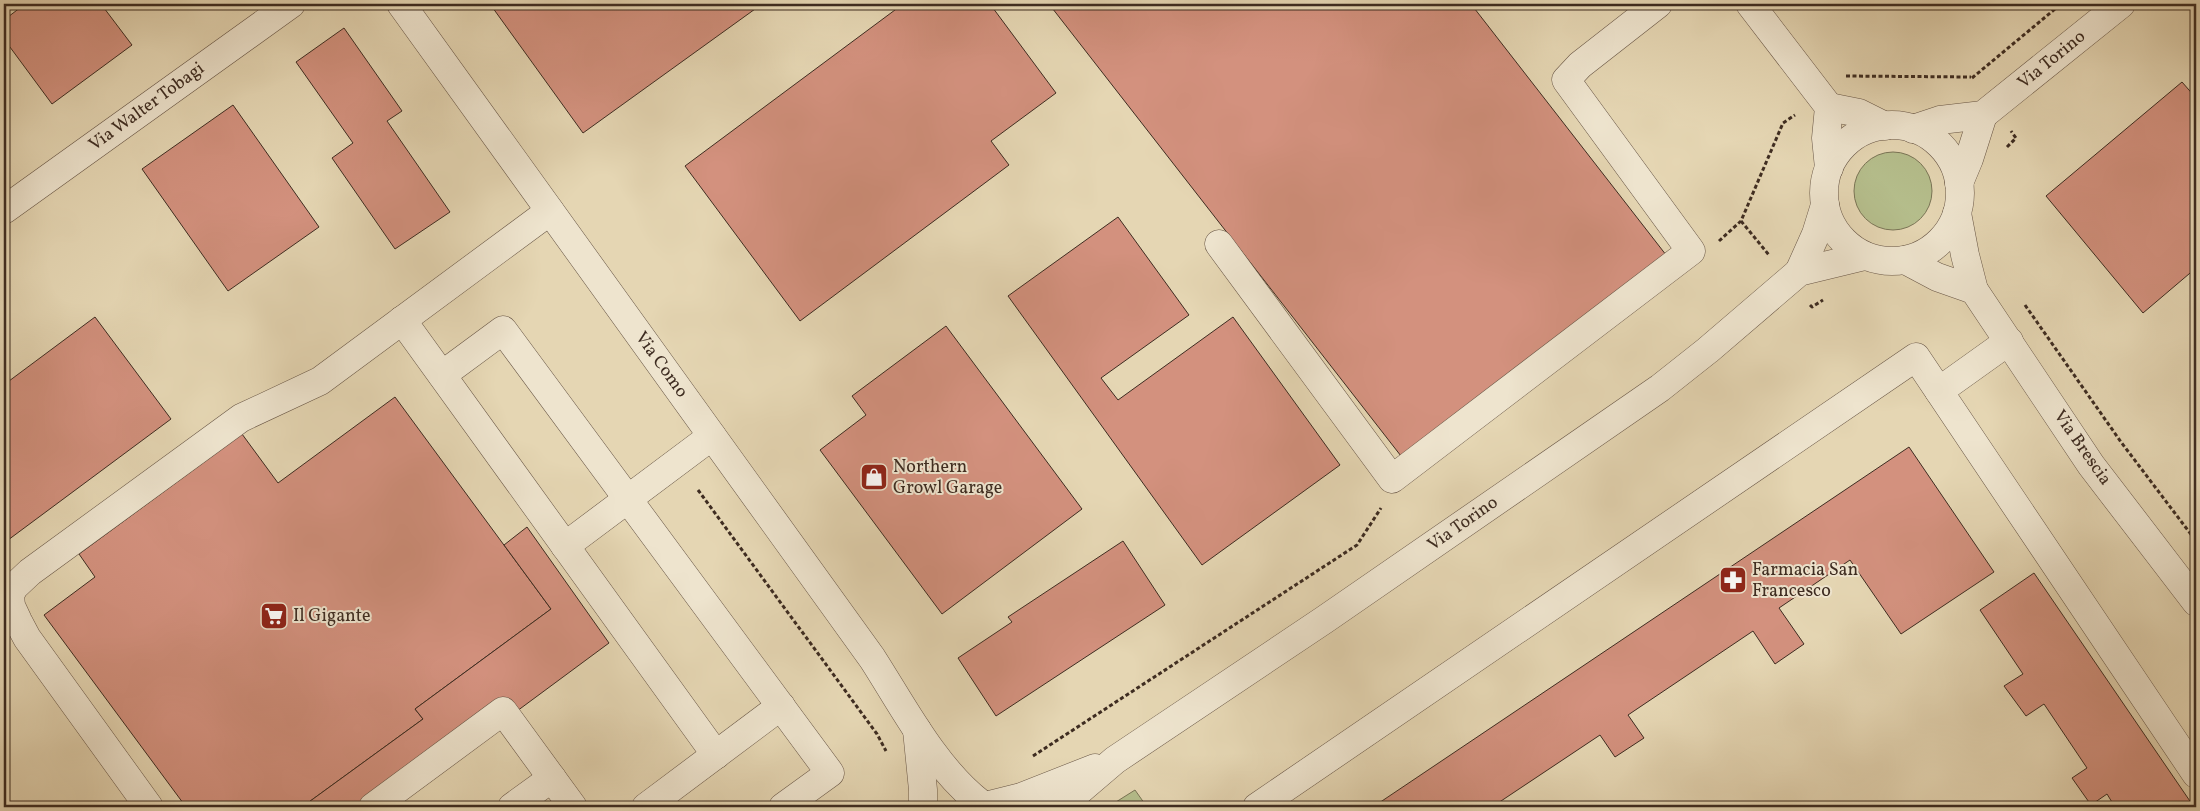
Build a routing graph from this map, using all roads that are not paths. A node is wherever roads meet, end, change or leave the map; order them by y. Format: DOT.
graph roads {
  1 [pos="291,4"];
  2 [pos="400,4"];
  3 [pos="1658,4"];
  4 [pos="1750,4"];
  5 [pos="2121,4"];
  6 [pos="1825,101"];
  7 [pos="1988,111"];
  8 [pos="1885,126"];
  9 [pos="1913,129"];
  10 [pos="1829,168"];
  11 [pos="1959,183"];
  12 [pos="1825,206"];
  13 [pos="4,210"];
  14 [pos="550,211"];
  15 [pos="1957,213"];
  16 [pos="1219,244"];
  17 [pos="1866,256"];
  18 [pos="1905,260"];
  19 [pos="1799,272"];
  20 [pos="1974,290"];
  21 [pos="402,320"];
  22 [pos="2009,341"];
  23 [pos="442,375"];
  24 [pos="1939,392"];
  25 [pos="712,436"];
  26 [pos="629,500"];
  27 [pos="565,546"];
  28 [pos="2196,602"];
  29 [pos="781,706"];
  30 [pos="917,728"];
  31 [pos="716,754"];
  32 [pos="1115,760"];
  33 [pos="2196,774"];
  34 [pos="552,778"];
  35 [pos="988,805"];
  36 [pos="149,807"];
  37 [pos="373,807"];
  38 [pos="512,807"];
  39 [pos="573,807"];
  40 [pos="646,807"];
  41 [pos="783,807"];
  42 [pos="923,807"];
  43 [pos="952,807"];
  44 [pos="1060,807"];
  45 [pos="1257,807"];
  1 -- 13 [label="street, Via Walter Tobagi"];
  2 -- 14 [label="street, Via Como"];
  3 -- 16 [label="street"];
  4 -- 6 [label="street"];
  5 -- 7 [label="street, Via Torino"];
  6 -- 8 [label="street"];
  6 -- 10 [label="street"];
  7 -- 9 [label="street, Via Torino"];
  7 -- 11 [label="street, Via Torino"];
  8 -- 9 [label="street, Via Torino"];
  8 -- 10 [label="street, Via Torino"];
  9 -- 11 [label="street, Via Torino"];
  10 -- 12 [label="street, Via Torino"];
  11 -- 15 [label="street, Via Torino"];
  12 -- 17 [label="street, Via Torino"];
  12 -- 19 [label="street, Via Torino"];
  14 -- 21 [label="street"];
  14 -- 25 [label="street, Via Como"];
  15 -- 18 [label="street, Via Torino"];
  15 -- 20 [label="street, Via Brescia"];
  17 -- 18 [label="street, Via Torino"];
  17 -- 19 [label="street, Via Torino"];
  18 -- 20 [label="street"];
  19 -- 32 [label="street, Via Torino"];
  20 -- 22 [label="street, Via Brescia"];
  21 -- 23 [label="street"];
  21 -- 36 [label="street"];
  22 -- 24 [label="street"];
  22 -- 28 [label="street, Via Brescia"];
  23 -- 26 [label="street"];
  23 -- 27 [label="street"];
  24 -- 33 [label="street"];
  24 -- 45 [label="street"];
  25 -- 26 [label="street"];
  25 -- 30 [label="street, Via Como"];
  26 -- 27 [label="street"];
  26 -- 29 [label="street"];
  27 -- 31 [label="street"];
  29 -- 31 [label="street"];
  29 -- 41 [label="street"];
  30 -- 35 [label="street, Via Como"];
  30 -- 42 [label="street, Via Como"];
  31 -- 40 [label="street"];
  32 -- 35 [label="street, Via Torino"];
  32 -- 44 [label="street, Via Torino"];
  34 -- 37 [label="street"];
  34 -- 38 [label="street"];
  34 -- 39 [label="street"];
  35 -- 43 [label="street, Via Torino"];
}
